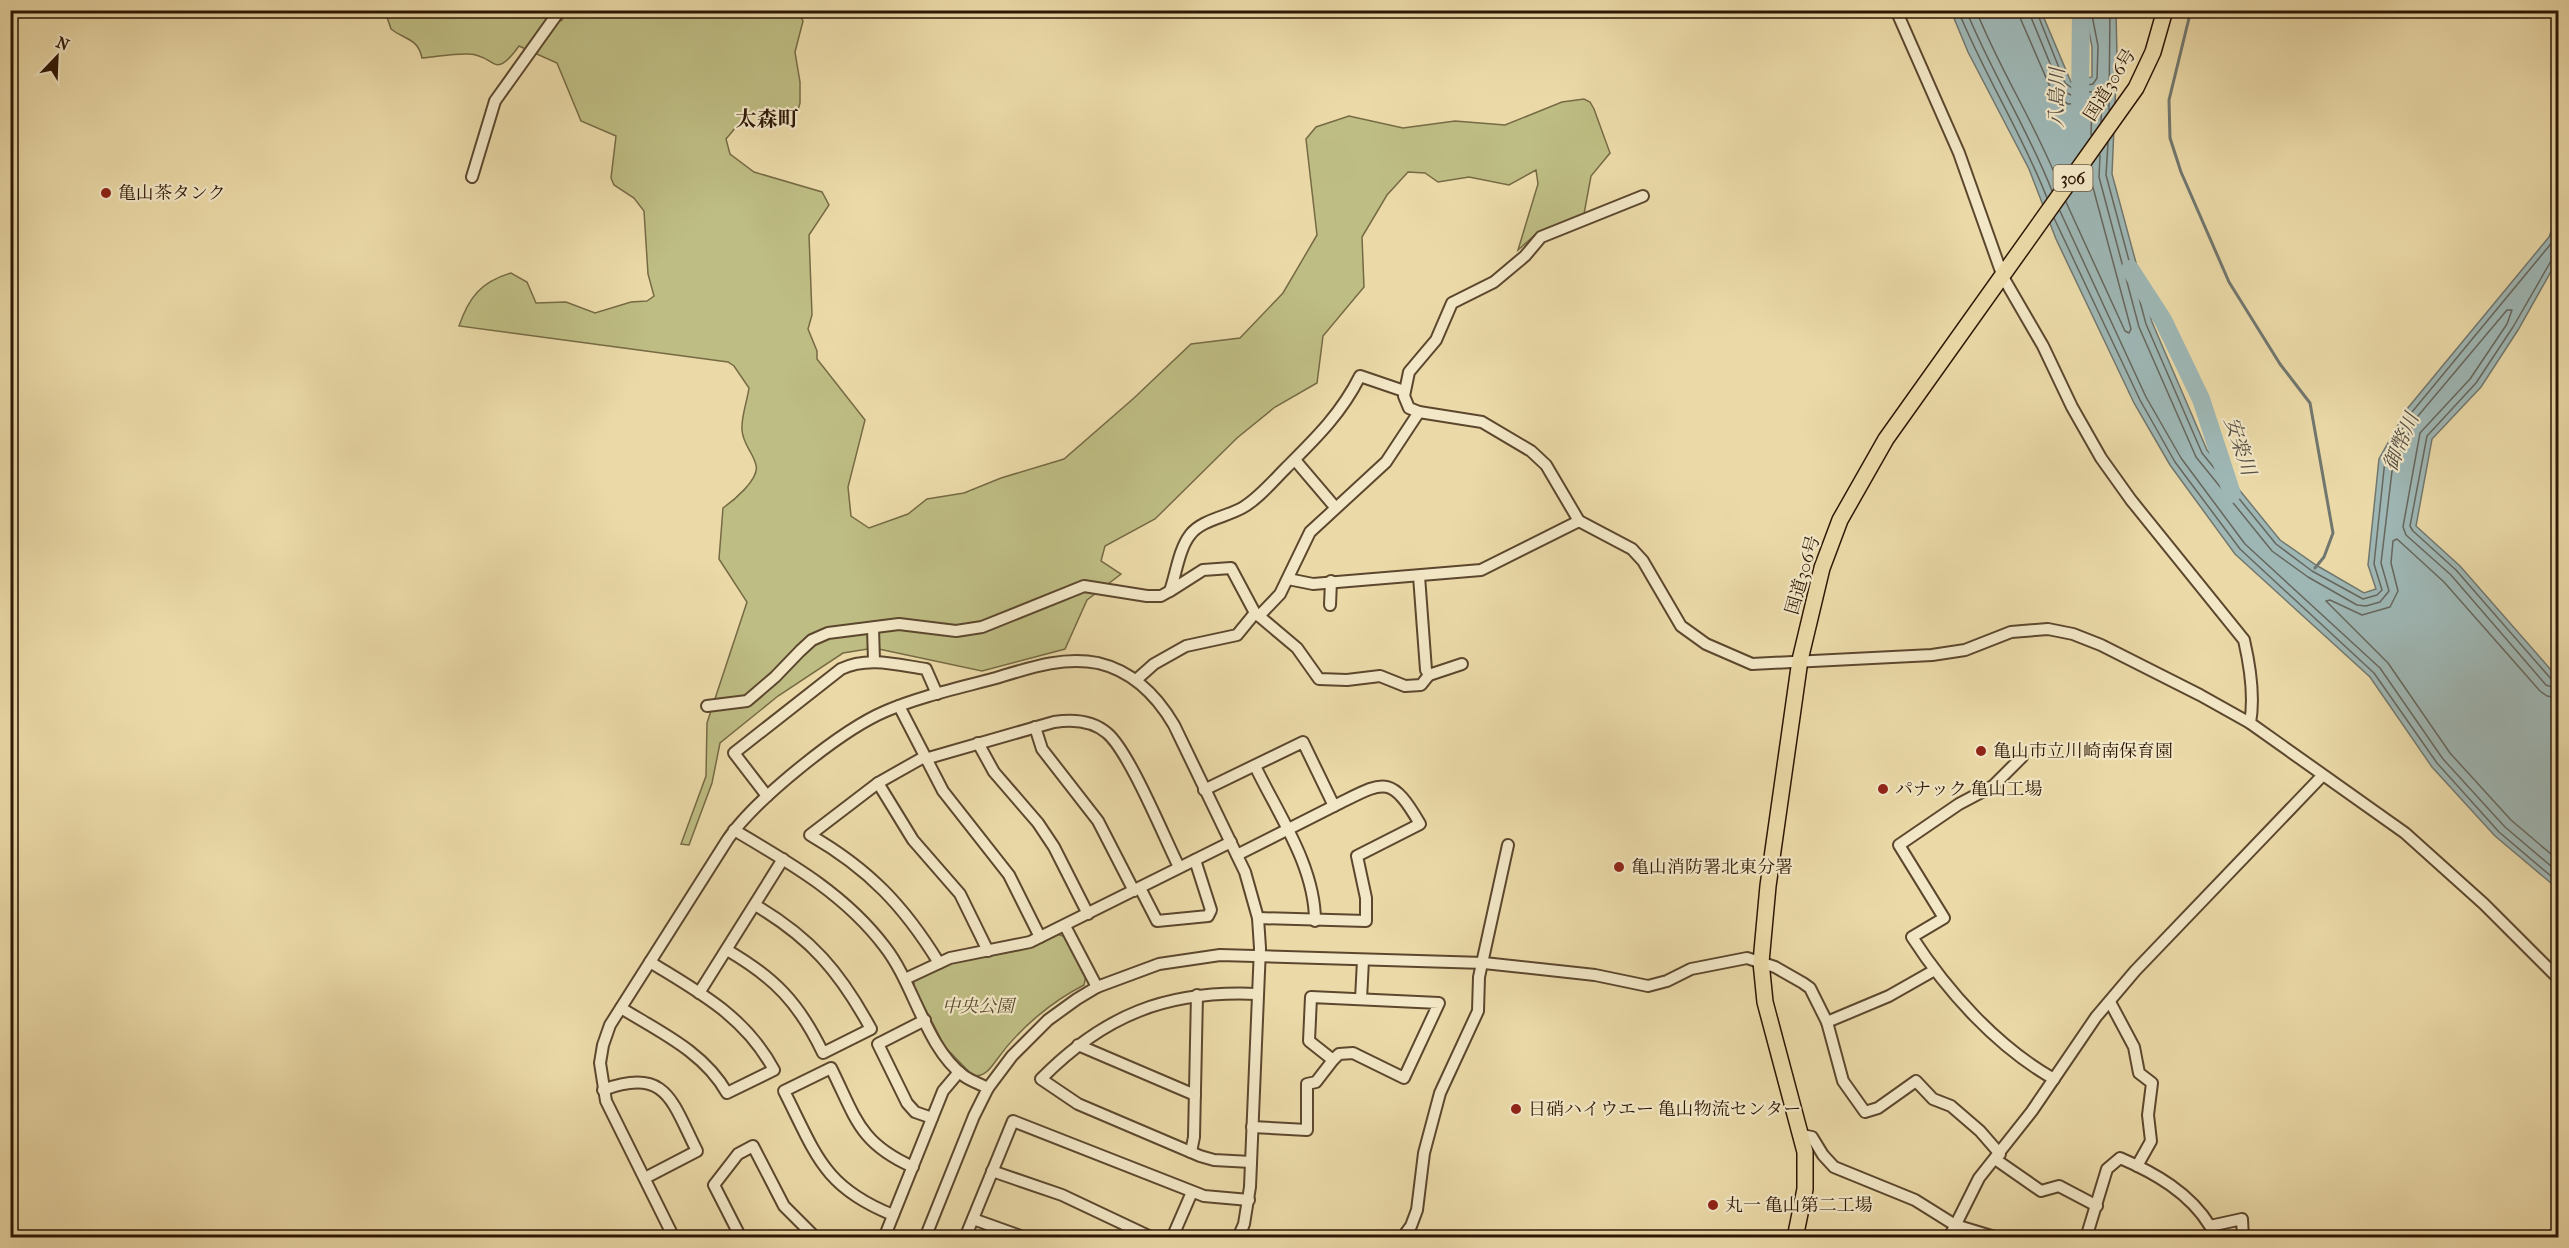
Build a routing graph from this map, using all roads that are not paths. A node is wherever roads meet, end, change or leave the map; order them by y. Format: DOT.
graph roads {
  1 [pos="560,10"];
  2 [pos="1896,10"];
  3 [pos="2166,10"];
  4 [pos="472,177"];
  5 [pos="1643,196"];
  6 [pos="2006,272"];
  7 [pos="1404,391"];
  8 [pos="1419,412"];
  9 [pos="1294,460"];
  10 [pos="1335,507"];
  11 [pos="1579,521"];
  12 [pos="1419,576"];
  13 [pos="1288,579"];
  14 [pos="1331,581"];
  15 [pos="1170,591"];
  16 [pos="1330,605"];
  17 [pos="1257,615"];
  18 [pos="873,628"];
  19 [pos="1800,660"];
  20 [pos="874,661"];
  21 [pos="1462,664"];
  22 [pos="1429,675"];
  23 [pos="1136,680"];
  24 [pos="938,694"];
  25 [pos="707,706"];
  26 [pos="899,706"];
  27 [pos="2250,723"];
  28 [pos="1035,728"];
  29 [pos="978,743"];
  30 [pos="2022,757"];
  31 [pos="925,758"];
  32 [pos="1254,766"];
  33 [pos="2322,776"];
  34 [pos="878,783"];
  35 [pos="1204,790"];
  36 [pos="767,796"];
  37 [pos="1334,806"];
  38 [pos="734,830"];
  39 [pos="1287,831"];
  40 [pos="1231,842"];
  41 [pos="1508,845"];
  42 [pos="1238,855"];
  43 [pos="783,859"];
  44 [pos="1195,861"];
  45 [pos="1179,867"];
  46 [pos="1137,889"];
  47 [pos="754,905"];
  48 [pos="1088,914"];
  49 [pos="1258,918"];
  50 [pos="1315,921"];
  51 [pos="1065,926"];
  52 [pos="1040,937"];
  53 [pos="727,950"];
  54 [pos="988,951"];
  55 [pos="1259,957"];
  56 [pos="1363,960"];
  57 [pos="650,962"];
  58 [pos="1761,962"];
  59 [pos="939,963"];
  60 [pos="1484,963"];
  61 [pos="1934,971"];
  62 [pos="2559,978"];
  63 [pos="905,979"];
  64 [pos="1096,987"];
  65 [pos="699,993"];
  66 [pos="1257,994"];
  67 [pos="1197,995"];
  68 [pos="1361,999"];
  69 [pos="2110,1002"];
  70 [pos="621,1008"];
  71 [pos="925,1020"];
  72 [pos="1827,1022"];
  73 [pos="1078,1045"];
  74 [pos="1333,1060"];
  75 [pos="959,1072"];
  76 [pos="2054,1079"];
  77 [pos="988,1088"];
  78 [pos="603,1090"];
  79 [pos="1195,1095"];
  80 [pos="932,1118"];
  81 [pos="1251,1127"];
  82 [pos="1802,1135"];
  83 [pos="1191,1152"];
  84 [pos="1997,1157"];
  85 [pos="1251,1162"];
  86 [pos="2137,1166"];
  87 [pos="913,1167"];
  88 [pos="992,1171"];
  89 [pos="645,1178"];
  90 [pos="1192,1192"];
  91 [pos="1249,1200"];
  92 [pos="2097,1206"];
  93 [pos="893,1215"];
  94 [pos="973,1219"];
  95 [pos="1955,1225"];
  96 [pos="674,1238"];
  97 [pos="741,1238"];
  98 [pos="816,1238"];
  99 [pos="884,1238"];
  100 [pos="925,1238"];
  101 [pos="965,1238"];
  102 [pos="1026,1238"];
  103 [pos="1153,1238"];
  104 [pos="1172,1238"];
  105 [pos="1238,1238"];
  106 [pos="1402,1238"];
  107 [pos="1795,1238"];
  108 [pos="1949,1238"];
  109 [pos="1998,1238"];
  110 [pos="2086,1238"];
  111 [pos="2243,1238"];
  1 -- 4 [label="street"];
  2 -- 6 [label="street"];
  3 -- 6 [label="highway, 国道306号 / 306"];
  5 -- 7 [label="street"];
  6 -- 19 [label="highway, 国道306号 / 306"];
  6 -- 27 [label="street"];
  7 -- 8 [label="street"];
  7 -- 9 [label="street"];
  8 -- 10 [label="street"];
  8 -- 11 [label="street"];
  9 -- 10 [label="street"];
  9 -- 15 [label="street"];
  10 -- 13 [label="street"];
  11 -- 12 [label="street"];
  11 -- 19 [label="street"];
  12 -- 14 [label="street"];
  12 -- 22 [label="street"];
  13 -- 14 [label="street"];
  13 -- 17 [label="street"];
  14 -- 16 [label="street"];
  15 -- 17 [label="street"];
  15 -- 18 [label="street"];
  17 -- 22 [label="street"];
  17 -- 23 [label="street"];
  18 -- 20 [label="street"];
  18 -- 25 [label="street"];
  19 -- 27 [label="street"];
  19 -- 58 [label="highway, 国道306号 / 306"];
  20 -- 24 [label="street"];
  20 -- 36 [label="street"];
  21 -- 22 [label="street"];
  23 -- 24 [label="street"];
  23 -- 35 [label="street"];
  24 -- 26 [label="street"];
  26 -- 31 [label="street"];
  26 -- 36 [label="street"];
  27 -- 33 [label="street"];
  28 -- 29 [label="street"];
  28 -- 45 [label="street"];
  28 -- 46 [label="street"];
  29 -- 31 [label="street"];
  29 -- 48 [label="street"];
  30 -- 61 [label="street"];
  31 -- 34 [label="street"];
  31 -- 52 [label="street"];
  32 -- 35 [label="street"];
  32 -- 37 [label="street"];
  32 -- 39 [label="street"];
  33 -- 62 [label="street"];
  33 -- 69 [label="street"];
  34 -- 54 [label="street"];
  34 -- 59 [label="street"];
  35 -- 40 [label="street"];
  36 -- 38 [label="street"];
  37 -- 39 [label="street"];
  37 -- 50 [label="street"];
  38 -- 43 [label="street"];
  38 -- 57 [label="street"];
  39 -- 42 [label="street"];
  39 -- 50 [label="street"];
  40 -- 42 [label="street"];
  40 -- 44 [label="street"];
  41 -- 60 [label="street"];
  42 -- 49 [label="street"];
  43 -- 47 [label="street"];
  43 -- 63 [label="street"];
  44 -- 45 [label="street"];
  44 -- 46 [label="street"];
  45 -- 46 [label="street"];
  46 -- 48 [label="street"];
  47 -- 53 [label="street"];
  47 -- 53 [label="street"];
  48 -- 51 [label="street"];
  49 -- 50 [label="street"];
  49 -- 55 [label="street"];
  51 -- 52 [label="street"];
  51 -- 64 [label="street"];
  52 -- 54 [label="street"];
  53 -- 65 [label="street"];
  54 -- 59 [label="street"];
  55 -- 56 [label="street"];
  55 -- 64 [label="street"];
  55 -- 66 [label="street"];
  56 -- 60 [label="street"];
  56 -- 68 [label="street"];
  57 -- 65 [label="street"];
  57 -- 70 [label="street"];
  58 -- 60 [label="street"];
  58 -- 72 [label="street"];
  58 -- 82 [label="highway, 国道306号 / 306"];
  59 -- 63 [label="street"];
  60 -- 106 [label="street"];
  61 -- 72 [label="street"];
  61 -- 76 [label="street"];
  63 -- 71 [label="street"];
  64 -- 77 [label="street"];
  65 -- 70 [label="street"];
  66 -- 67 [label="street"];
  66 -- 81 [label="street"];
  67 -- 73 [label="street"];
  67 -- 79 [label="street"];
  68 -- 74 [label="street"];
  68 -- 74 [label="street"];
  69 -- 76 [label="street"];
  69 -- 86 [label="street"];
  70 -- 78 [label="street"];
  71 -- 75 [label="street"];
  71 -- 80 [label="street"];
  72 -- 84 [label="street"];
  73 -- 79 [label="street"];
  73 -- 83 [label="street"];
  74 -- 81 [label="street"];
  75 -- 77 [label="street"];
  75 -- 80 [label="street"];
  76 -- 84 [label="street"];
  77 -- 100 [label="street"];
  78 -- 89 [label="street"];
  78 -- 89 [label="street"];
  79 -- 83 [label="street"];
  80 -- 87 [label="street"];
  81 -- 85 [label="street"];
  82 -- 95 [label="street"];
  82 -- 107 [label="highway, 国道306号 / 306"];
  83 -- 85 [label="street"];
  84 -- 92 [label="street"];
  84 -- 95 [label="street"];
  85 -- 91 [label="street"];
  86 -- 92 [label="street"];
  86 -- 111 [label="street"];
  87 -- 93 [label="street"];
  87 -- 93 [label="street"];
  88 -- 90 [label="street"];
  88 -- 94 [label="street"];
  88 -- 103 [label="street"];
  89 -- 96 [label="street"];
  90 -- 91 [label="street"];
  90 -- 104 [label="street"];
  91 -- 105 [label="street"];
  92 -- 110 [label="street"];
  93 -- 99 [label="street"];
  94 -- 101 [label="street"];
  94 -- 102 [label="street"];
  95 -- 108 [label="street"];
  95 -- 109 [label="street"];
  97 -- 98 [label="street"];
}
